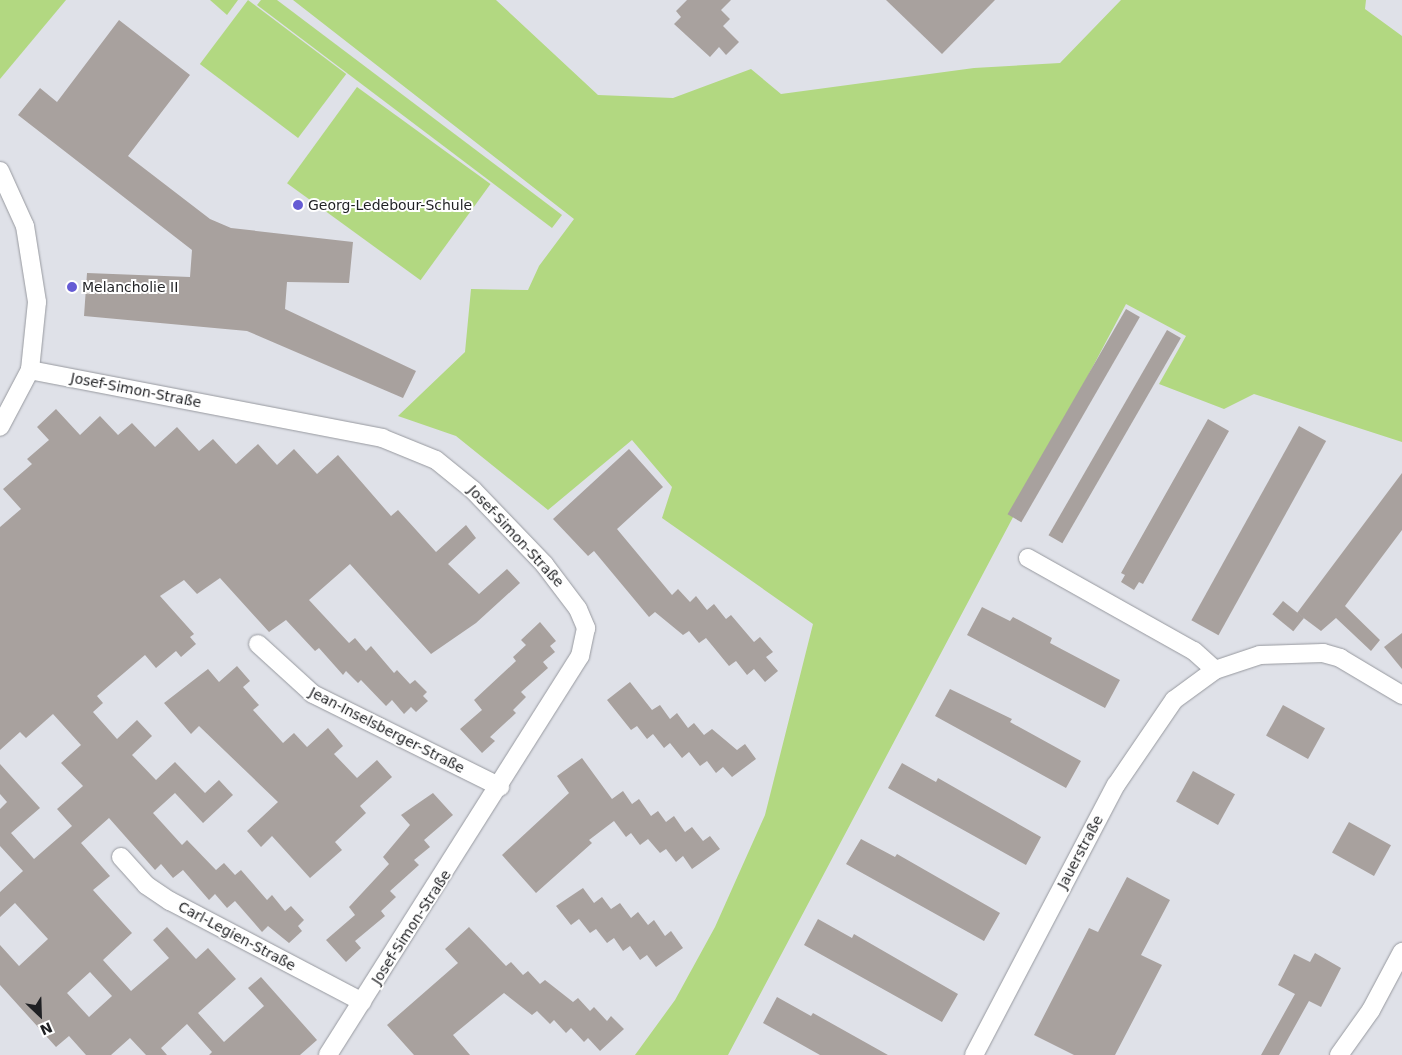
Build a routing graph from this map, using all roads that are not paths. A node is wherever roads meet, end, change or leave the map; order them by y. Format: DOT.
graph roads {
  1 [pos="0,171"];
  2 [pos="30,370"];
  3 [pos="0,427"];
  4 [pos="1028,558"];
  5 [pos="258,644"];
  6 [pos="1215,670"];
  7 [pos="1402,695"];
  8 [pos="500,787"];
  9 [pos="121,857"];
  10 [pos="1402,952"];
  11 [pos="362,1002"];
  12 [pos="328,1055"];
  13 [pos="974,1055"];
  14 [pos="1339,1055"];
  1 -- 2 [label="street"];
  2 -- 3 [label="street"];
  2 -- 8 [label="street, Josef-Simon-Straße"];
  4 -- 6 [label="street"];
  5 -- 8 [label="street, Jean-Inselsberger-Straße"];
  6 -- 7 [label="street, Jauerstraße"];
  6 -- 13 [label="street, Jauerstraße"];
  8 -- 11 [label="street, Josef-Simon-Straße"];
  9 -- 11 [label="street, Carl-Legien-Straße"];
  10 -- 14 [label="street"];
  11 -- 12 [label="street, Josef-Simon-Straße"];
}
